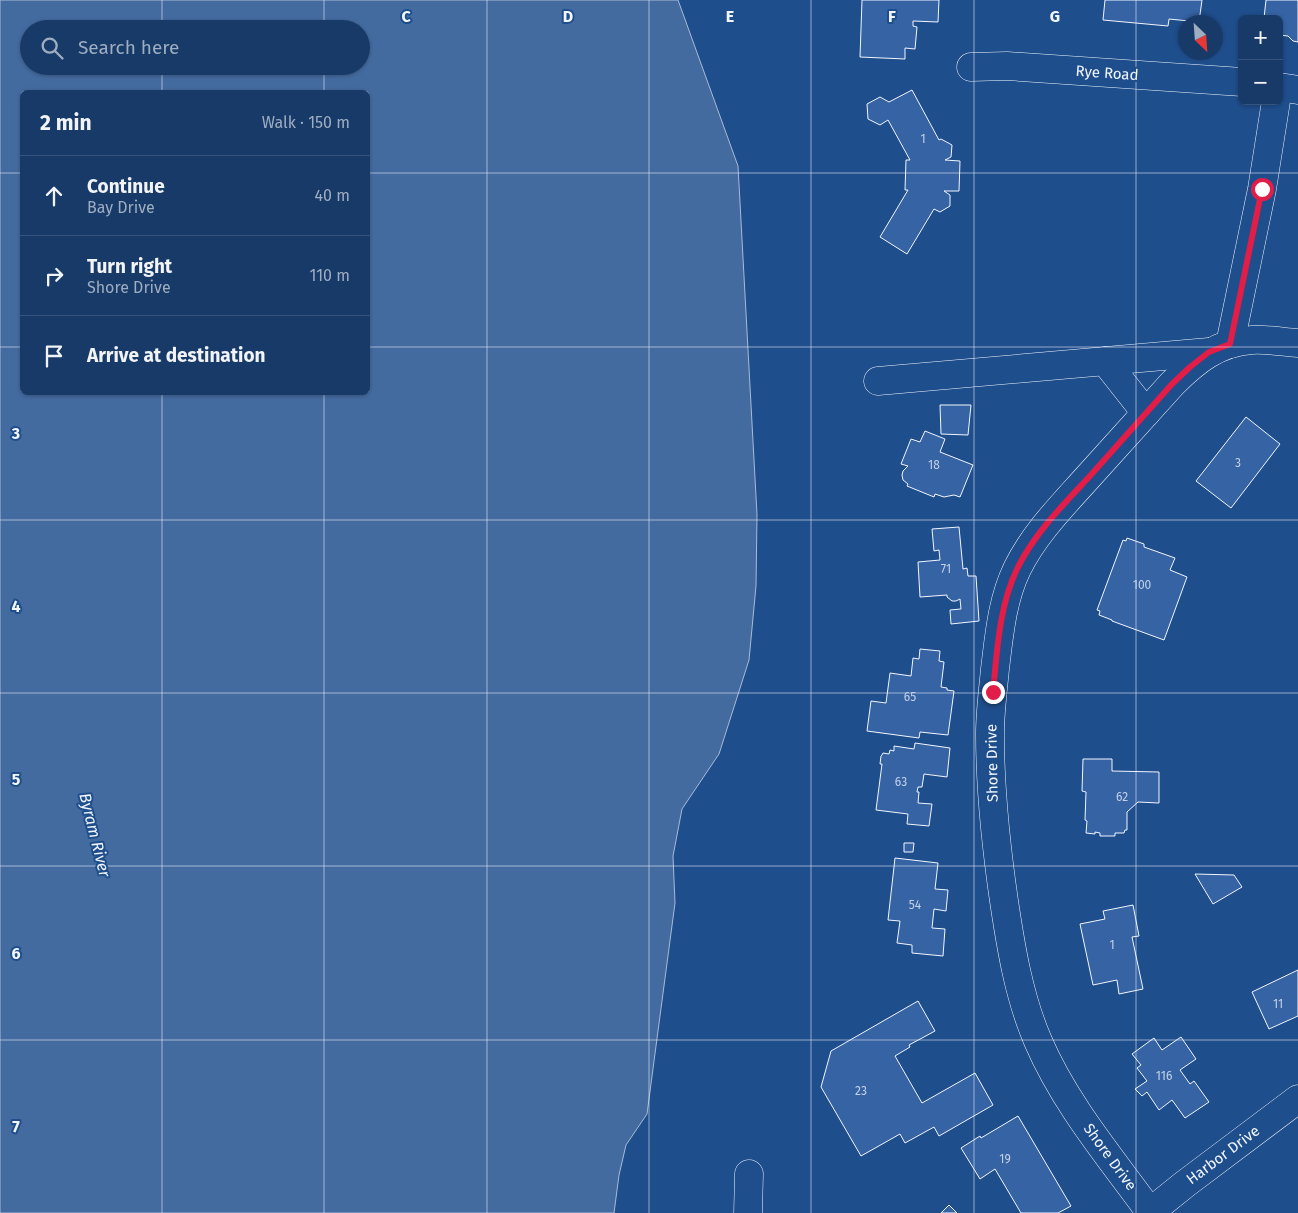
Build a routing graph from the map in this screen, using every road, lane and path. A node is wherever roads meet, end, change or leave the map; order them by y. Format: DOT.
graph roads {
  1 [pos="971,67"];
  2 [pos="1238,82"];
  3 [pos="1283,88"];
  4 [pos="1298,90"];
  5 [pos="1275,105"];
  6 [pos="1298,344"];
  7 [pos="1220,348"];
  8 [pos="1105,361"];
  9 [pos="878,381"];
  10 [pos="1146,413"];
  11 [pos="1298,1099"];
  12 [pos="749,1174"];
  13 [pos="748,1213"];
  14 [pos="1150,1213"];
  1 -- 2 [label="street, Rye Road"];
  3 -- 4 [label="street"];
  5 -- 7 [label="street"];
  6 -- 7 [label="street, Shore Drive"];
  7 -- 8 [label="street"];
  7 -- 10 [label="street, Shore Drive"];
  8 -- 9 [label="street"];
  8 -- 10 [label="street"];
  10 -- 14 [label="street, Shore Drive"];
  11 -- 14 [label="street, Harbor Drive"];
  12 -- 13 [label="street"];
}
